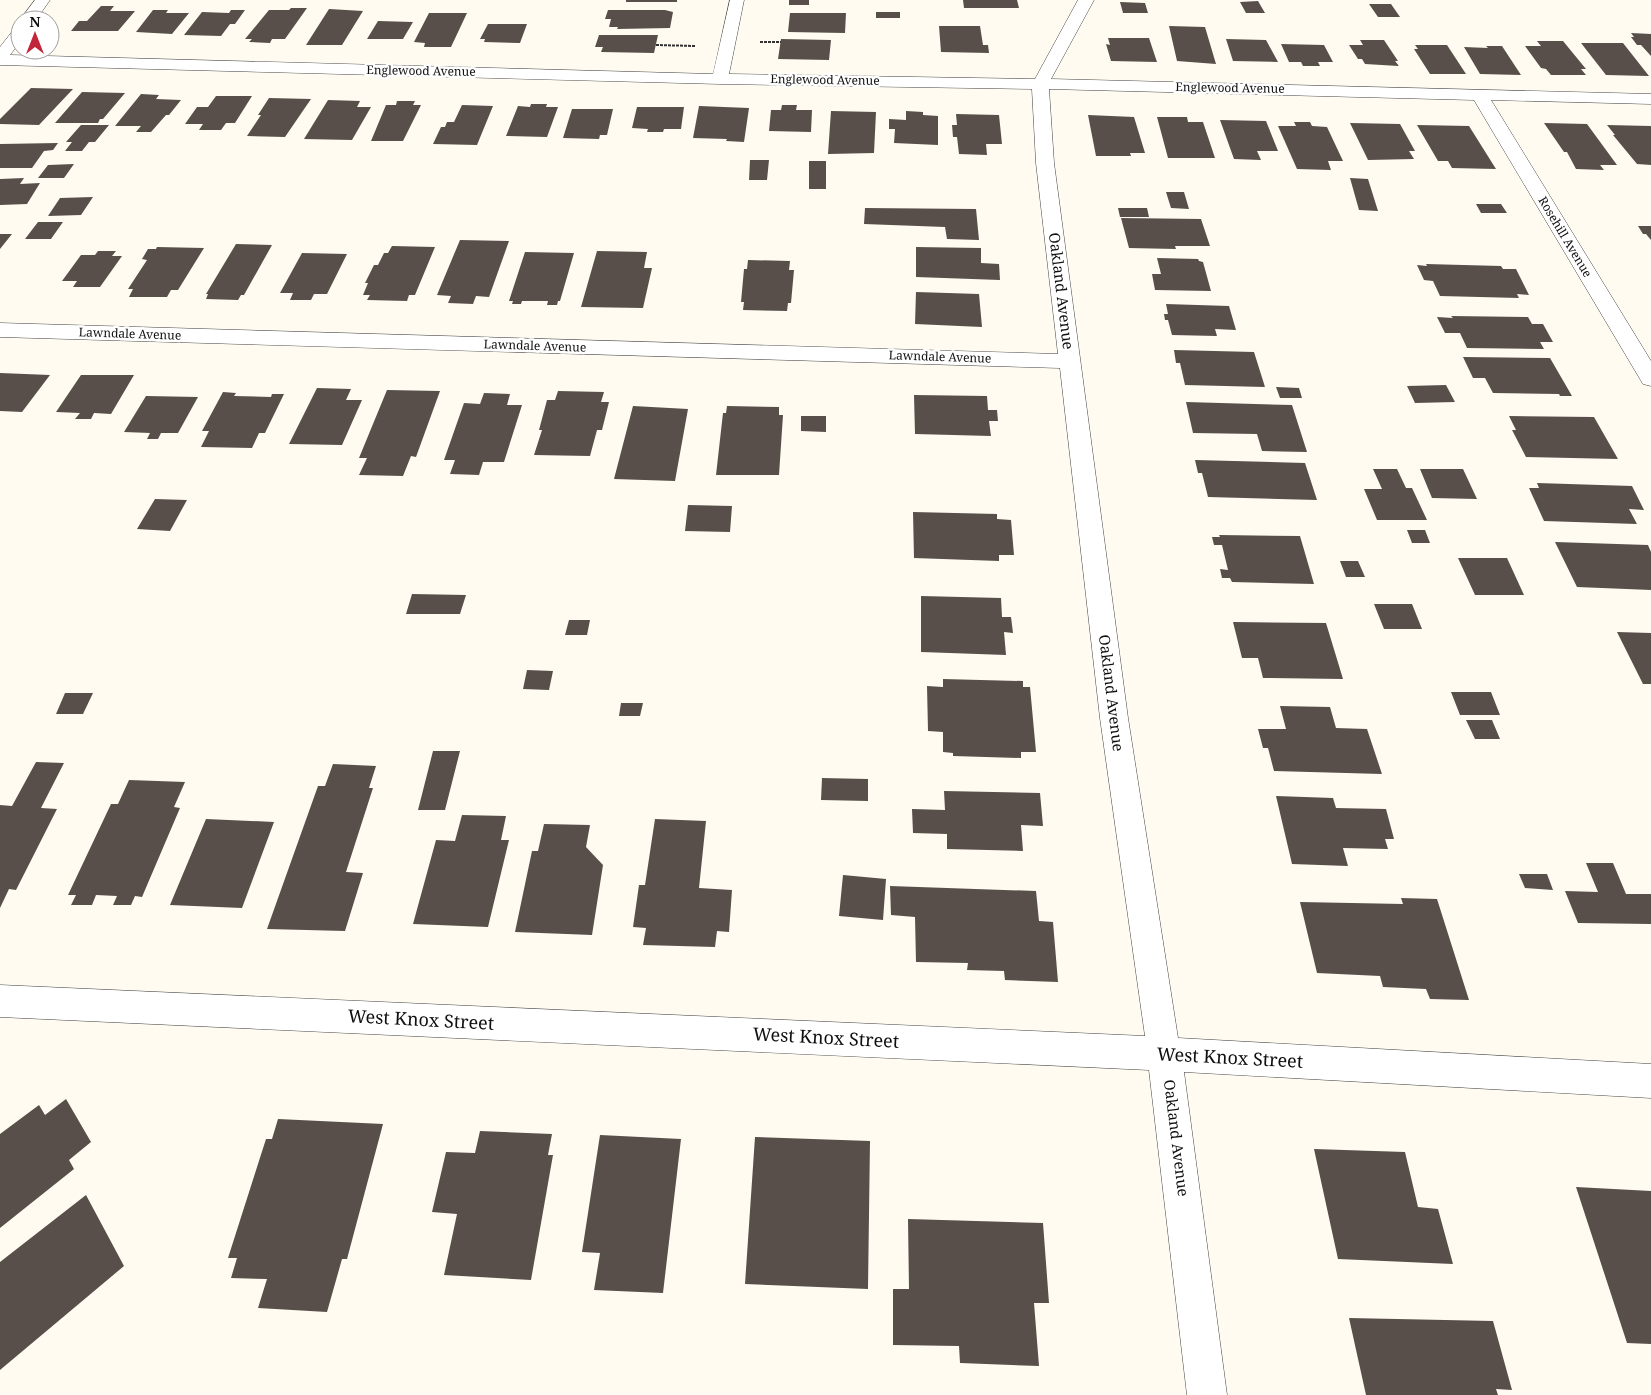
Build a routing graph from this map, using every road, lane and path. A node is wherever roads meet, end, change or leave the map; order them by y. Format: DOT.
graph roads {
  1 [pos="737,0"];
  2 [pos="1086,0"];
  3 [pos="10,45"];
  4 [pos="656,45"];
  5 [pos="700,46"];
  6 [pos="0,59"];
  7 [pos="720,79"];
  8 [pos="1040,84"];
  9 [pos="1479,94"];
  10 [pos="1651,99"];
  11 [pos="0,330"];
  12 [pos="1070,361"];
  13 [pos="1651,379"];
  14 [pos="0,1001"];
  15 [pos="1164,1054"];
  16 [pos="1651,1080"];
  17 [pos="1207,1395"];
  1 -- 7 [label="street"];
  2 -- 8 [label="street"];
  3 -- 6 [label="street"];
  4 -- 5 [label="path"];
  6 -- 7 [label="street, Englewood Avenue"];
  7 -- 8 [label="street, Englewood Avenue"];
  8 -- 9 [label="street, Englewood Avenue"];
  8 -- 12 [label="street, Oakland Avenue"];
  9 -- 10 [label="street, Englewood Avenue"];
  9 -- 13 [label="street, Rosehill Avenue"];
  11 -- 12 [label="street, Lawndale Avenue"];
  12 -- 15 [label="street, Oakland Avenue"];
  14 -- 15 [label="street, West Knox Street"];
  15 -- 16 [label="street, West Knox Street"];
  15 -- 17 [label="street, Oakland Avenue"];
}
